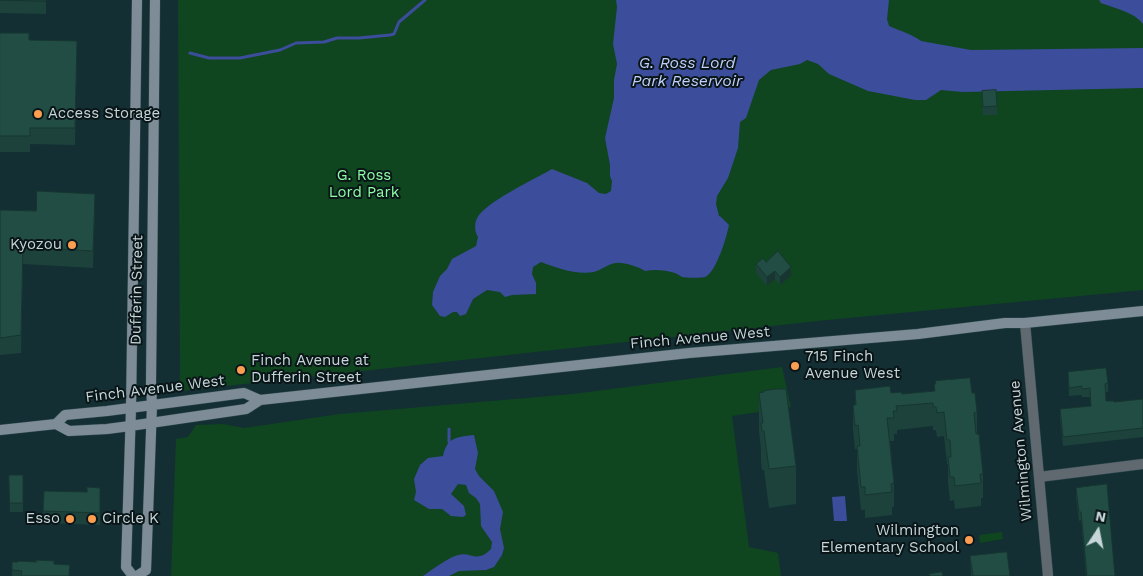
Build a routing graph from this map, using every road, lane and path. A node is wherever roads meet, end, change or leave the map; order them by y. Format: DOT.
graph roads {
  1 [pos="137,0"];
  2 [pos="155,0"];
  3 [pos="1143,311"];
  4 [pos="1025,323"];
  5 [pos="260,400"];
  6 [pos="152,405"];
  7 [pos="131,408"];
  8 [pos="151,423"];
  9 [pos="56,424"];
  10 [pos="130,426"];
  11 [pos="0,430"];
  12 [pos="1143,464"];
  13 [pos="1039,476"];
  14 [pos="135,576"];
  15 [pos="1048,576"];
  1 -- 7 [label="main road, Dufferin Street"];
  2 -- 6 [label="main road, Dufferin Street"];
  3 -- 4 [label="main road, Finch Avenue West"];
  4 -- 5 [label="main road, Finch Avenue West"];
  4 -- 13 [label="street, Wilmington Avenue"];
  5 -- 6 [label="main road, Finch Avenue West"];
  5 -- 8 [label="main road, Finch Avenue West"];
  6 -- 7 [label="main road, Finch Avenue West"];
  6 -- 8 [label="main road, Dufferin Street"];
  7 -- 9 [label="main road, Finch Avenue West"];
  7 -- 10 [label="main road, Dufferin Street"];
  8 -- 10 [label="main road, Finch Avenue West"];
  8 -- 14 [label="main road, Dufferin Street"];
  9 -- 10 [label="main road, Finch Avenue West"];
  9 -- 11 [label="main road, Finch Avenue West"];
  10 -- 14 [label="main road, Dufferin Street"];
  12 -- 13 [label="street"];
  13 -- 15 [label="street, Wilmington Avenue"];
}
